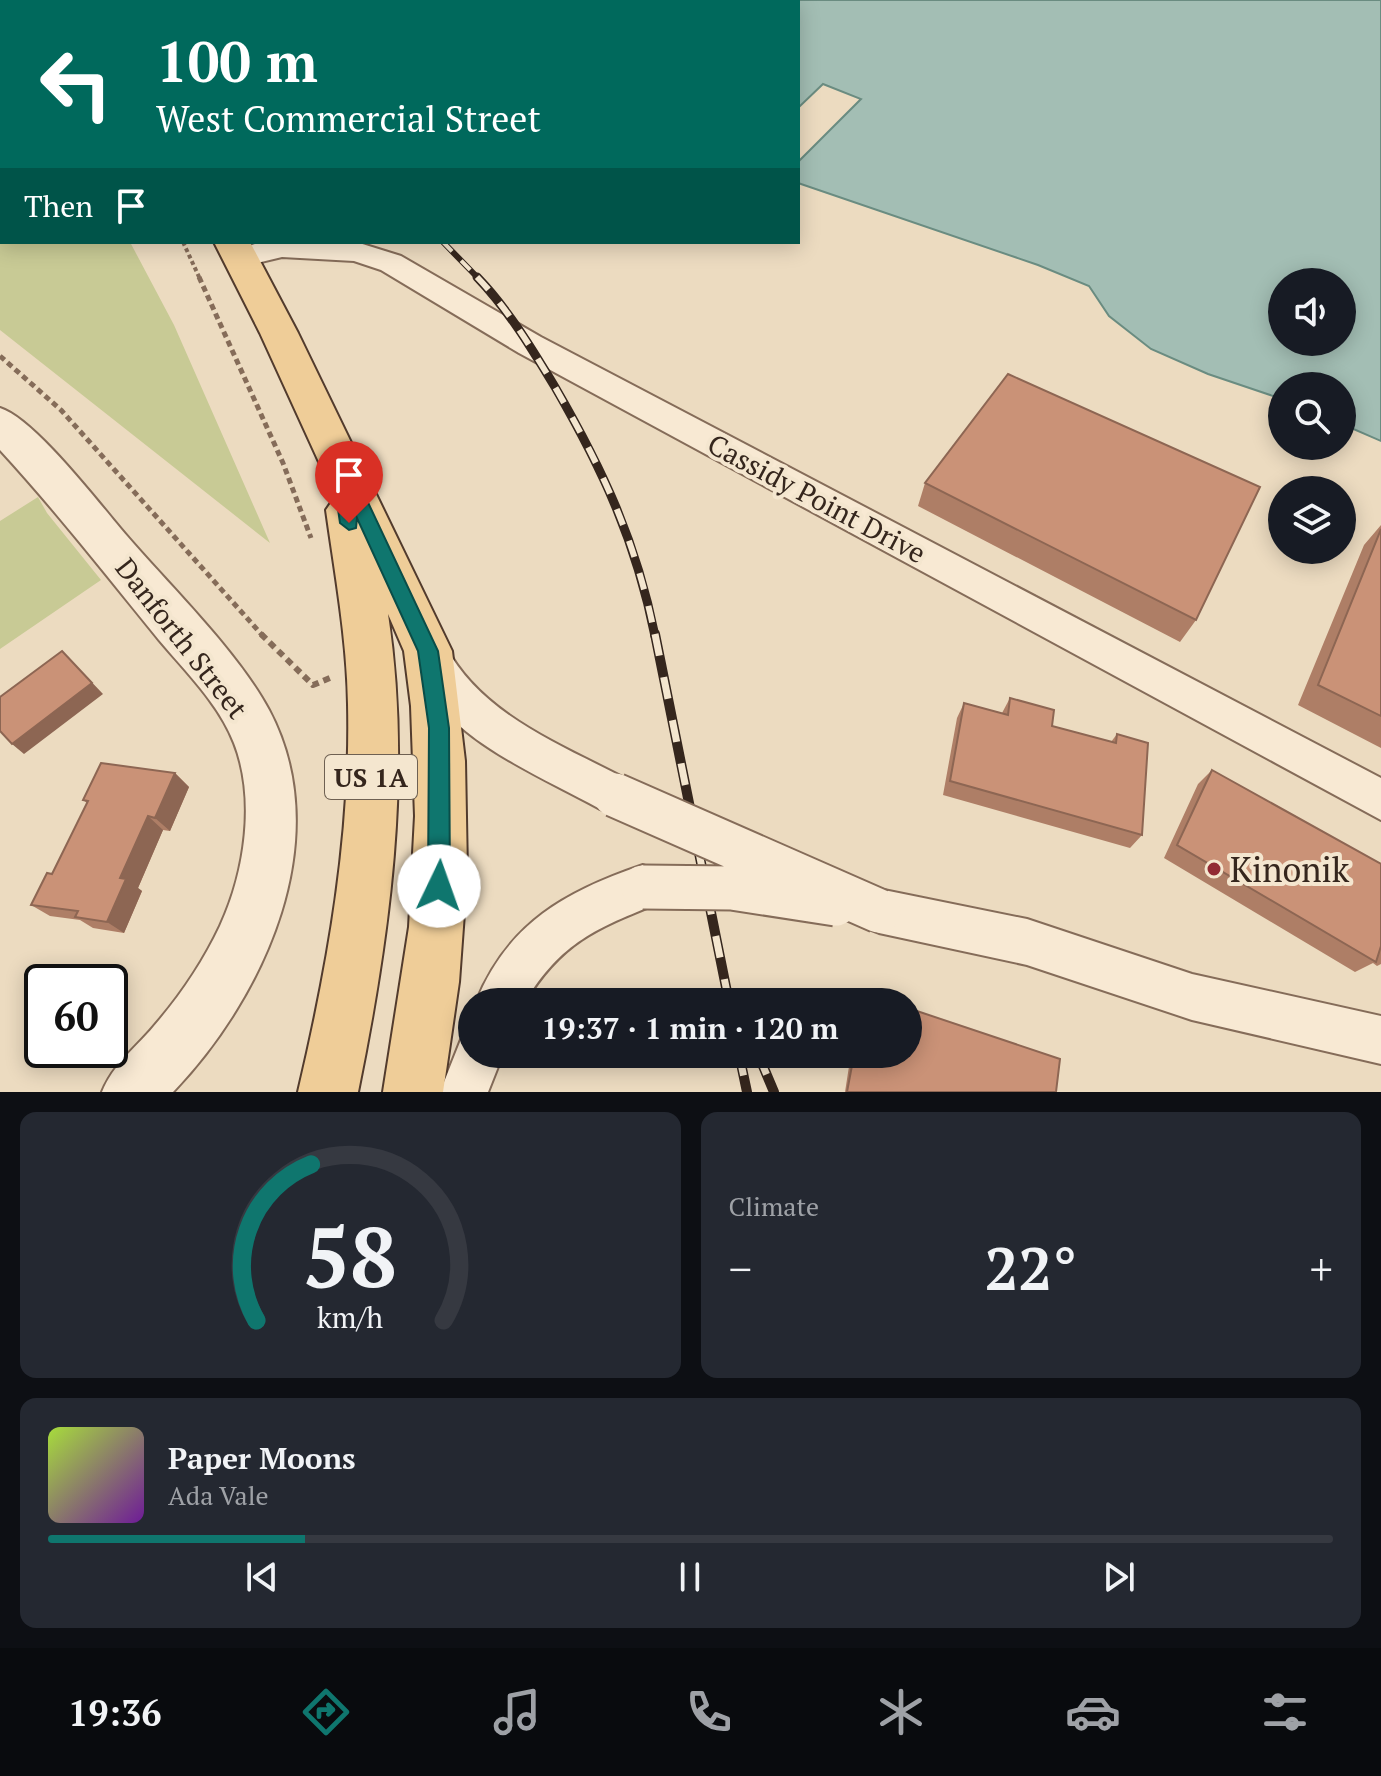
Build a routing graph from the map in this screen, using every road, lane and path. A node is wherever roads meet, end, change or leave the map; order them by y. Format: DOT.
graph roads {
  1 [pos="184,244"];
  2 [pos="236,250"];
  3 [pos="0,356"];
  4 [pos="0,423"];
  5 [pos="339,460"];
  6 [pos="313,547"];
  7 [pos="428,651"];
  8 [pos="329,664"];
  9 [pos="330,678"];
  10 [pos="330,692"];
  11 [pos="1381,800"];
  12 [pos="879,911"];
  13 [pos="507,988"];
  14 [pos="1381,1040"];
  15 [pos="473,1068"];
  16 [pos="132,1092"];
  17 [pos="328,1092"];
  18 [pos="413,1092"];
  19 [pos="464,1092"];
  1 -- 6 [label="path"];
  2 -- 5 [label="main road, US 1A"];
  2 -- 11 [label="street, Cassidy Point Drive"];
  3 -- 9 [label="path"];
  4 -- 16 [label="street, Danforth Street"];
  5 -- 7 [label="main road, US 1A"];
  5 -- 17 [label="main road, US 1A"];
  7 -- 12 [label="street, bridge"];
  7 -- 18 [label="main road, US 1A"];
  8 -- 9 [label="path"];
  9 -- 10 [label="path"];
  12 -- 13 [label="street, bridge"];
  12 -- 14 [label="street"];
  15 -- 19 [label="street"];
}
